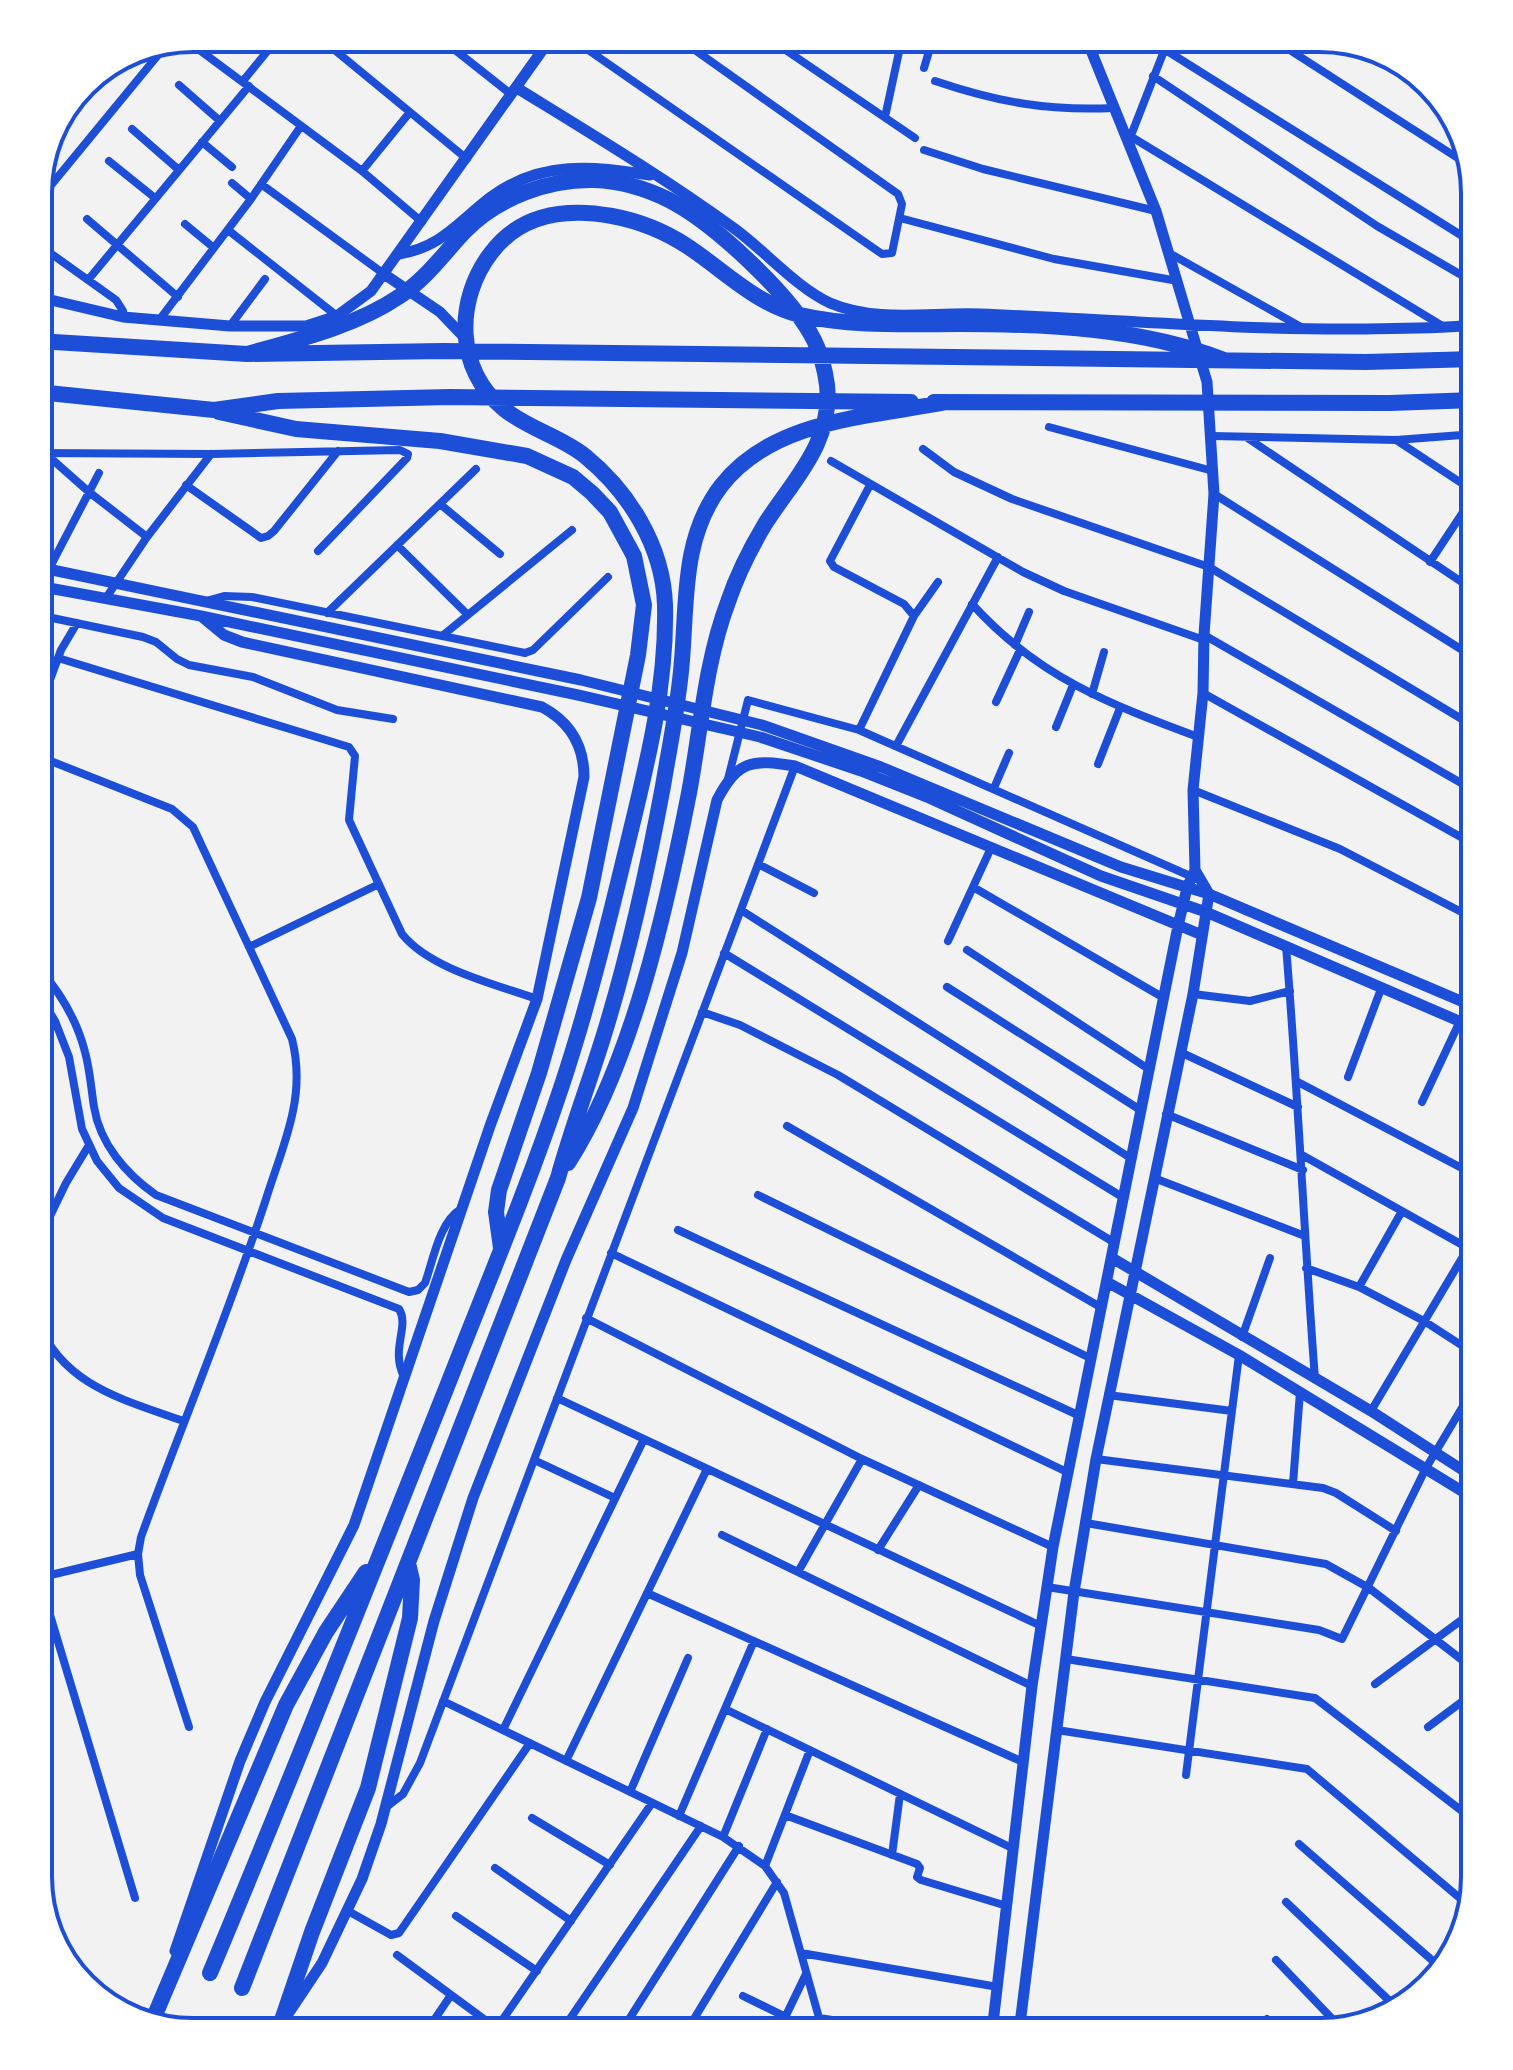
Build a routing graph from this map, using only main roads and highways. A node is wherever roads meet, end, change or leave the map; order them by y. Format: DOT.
graph roads {
  1 [pos="52,342"];
  2 [pos="247,354"];
  3 [pos="1461,359"];
  4 [pos="1224,360"];
  5 [pos="52,393"];
  6 [pos="1461,400"];
  7 [pos="942,403"];
  8 [pos="214,410"];
  9 [pos="558,1178"];
  10 [pos="501,1249"];
  11 [pos="381,1552"];
  12 [pos="408,1563"];
  13 [pos="210,1973"];
  14 [pos="242,1988"];
  15 [pos="155,2013"];
  16 [pos="282,2018"];
  1 -- 2 [label="highway"];
  2 -- 4 [label="highway"];
  2 -- 9 [label="highway"];
  3 -- 4 [label="highway"];
  4 -- 10 [label="highway"];
  5 -- 8 [label="highway"];
  6 -- 7 [label="highway"];
  7 -- 8 [label="highway"];
  7 -- 9 [label="highway"];
  8 -- 10 [label="highway"];
  9 -- 12 [label="highway"];
  10 -- 11 [label="highway"];
  11 -- 13 [label="highway"];
  11 -- 15 [label="highway"];
  12 -- 14 [label="highway"];
  12 -- 16 [label="highway"];
}
